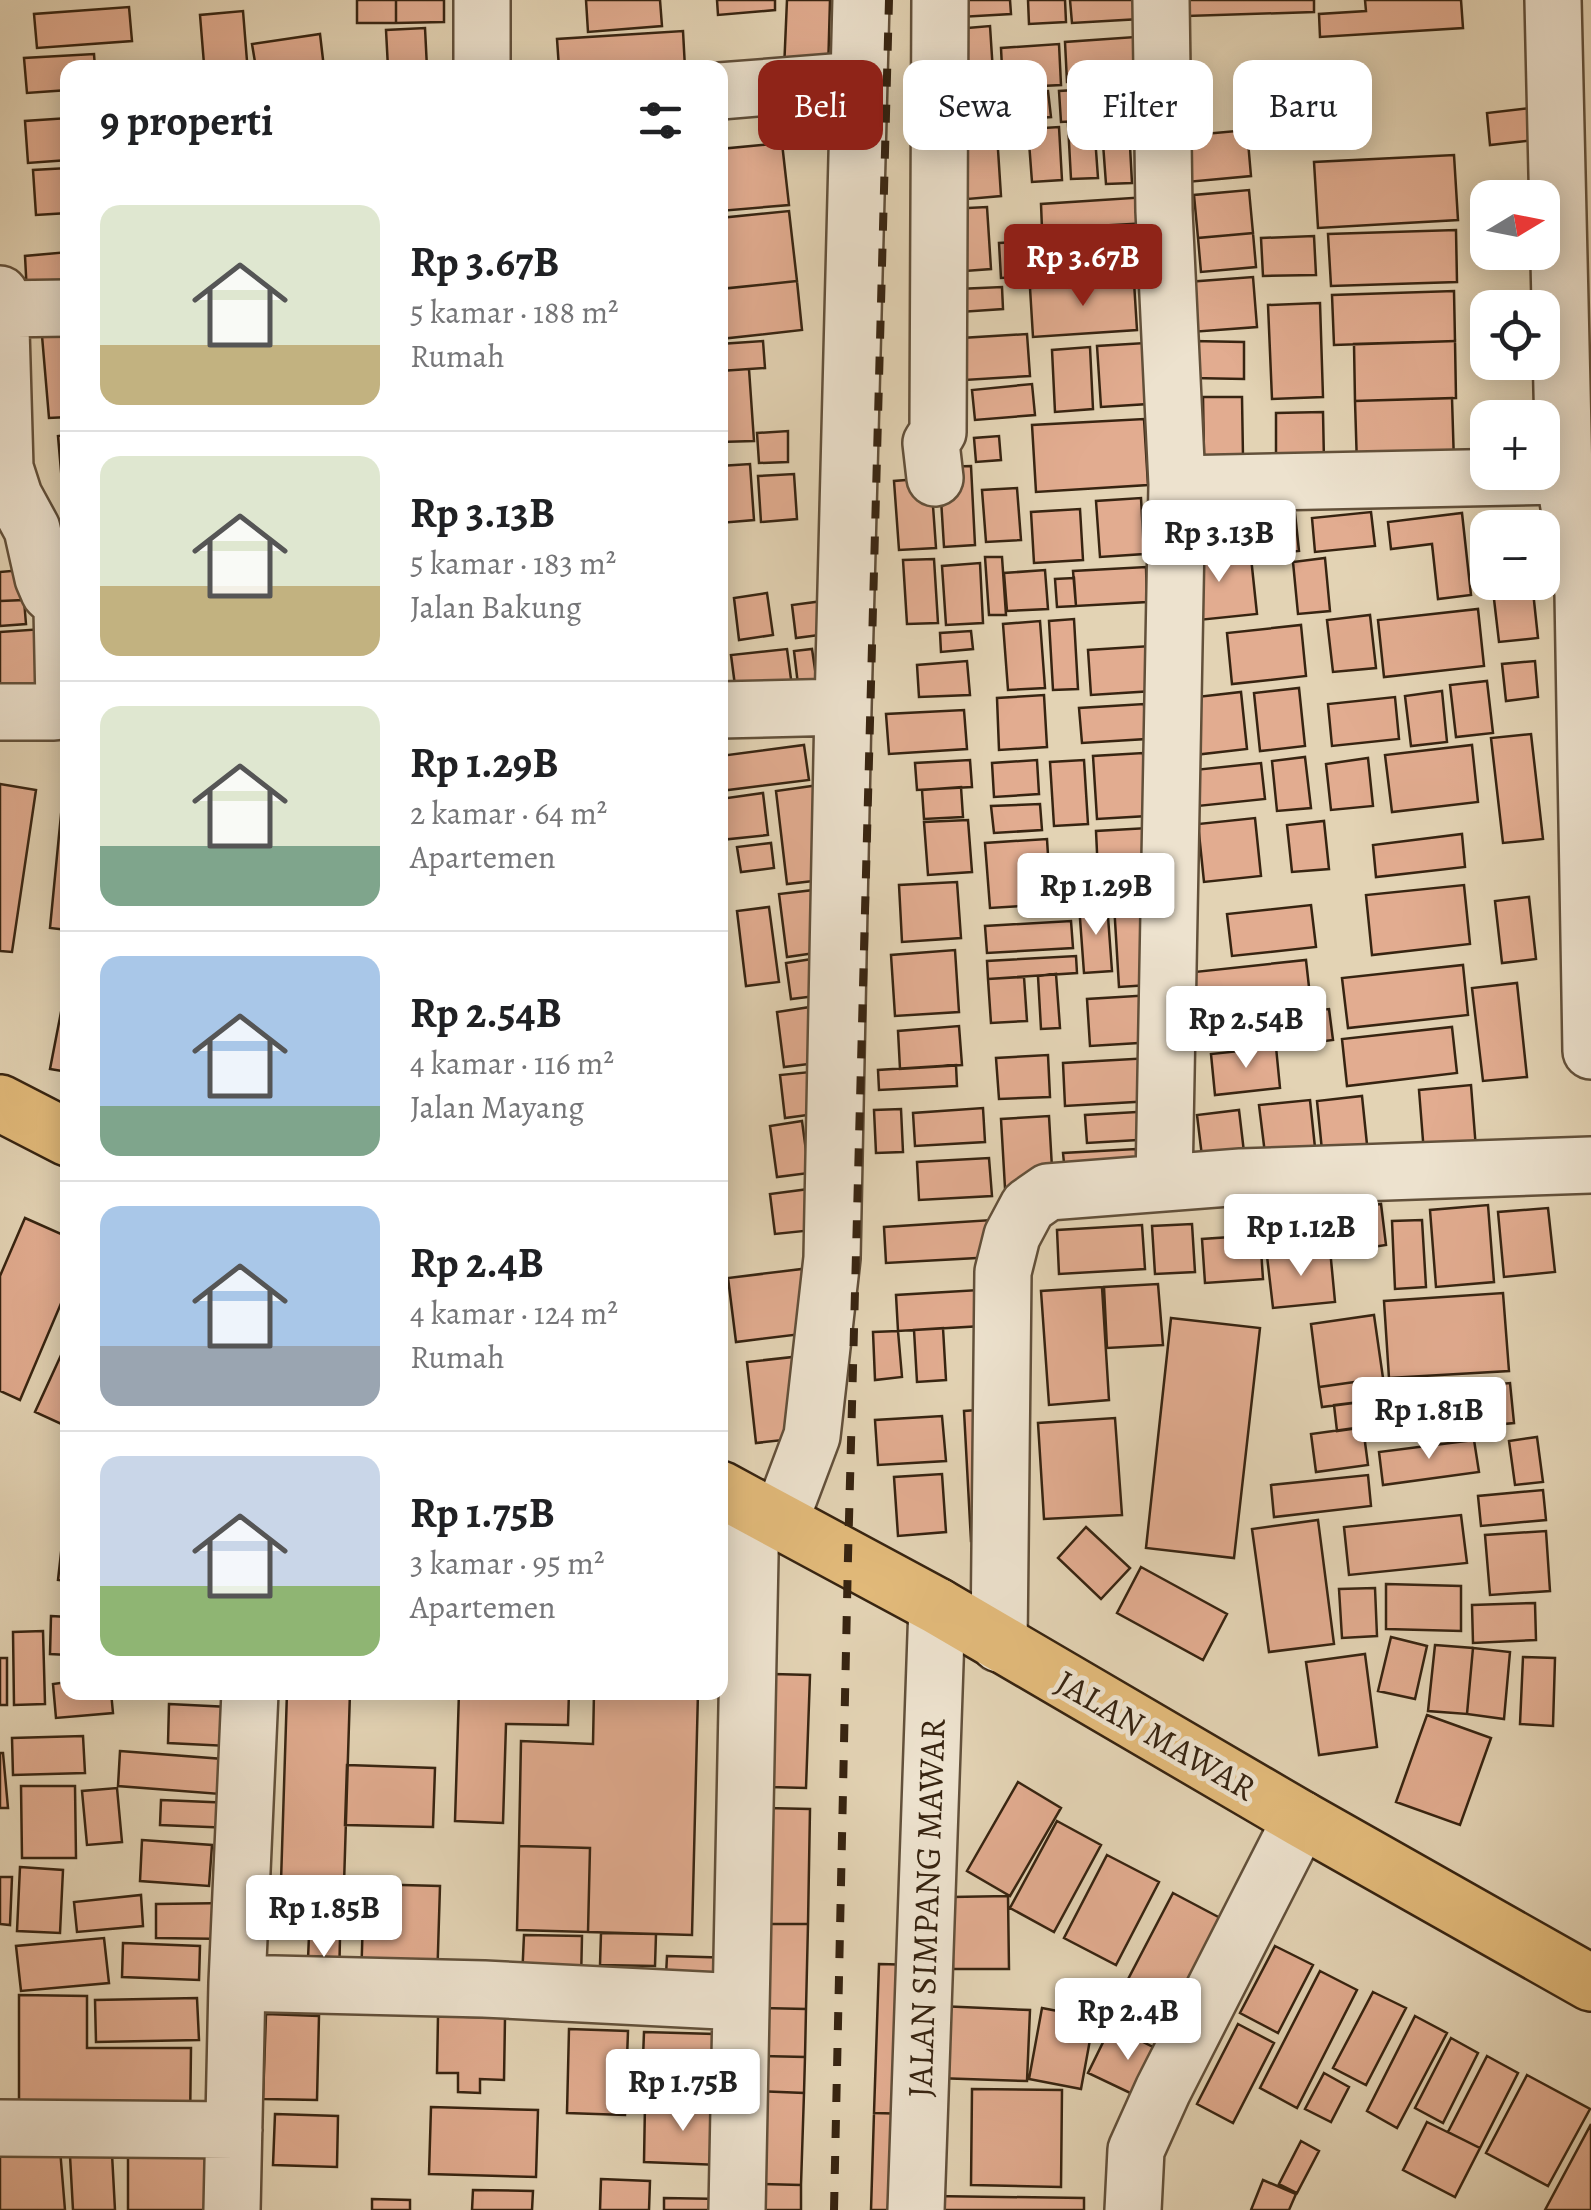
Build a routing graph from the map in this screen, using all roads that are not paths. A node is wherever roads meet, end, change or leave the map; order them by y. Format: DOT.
graph roads {
  1 [pos="482,0"];
  2 [pos="861,0"];
  3 [pos="940,0"];
  4 [pos="1161,0"];
  5 [pos="1553,0"];
  6 [pos="482,60"];
  7 [pos="860,60"];
  8 [pos="758,88"];
  9 [pos="728,90"];
  10 [pos="857,150"];
  11 [pos="0,294"];
  12 [pos="60,308"];
  13 [pos="0,310"];
  14 [pos="1564,476"];
  15 [pos="935,478"];
  16 [pos="1176,484"];
  17 [pos="1587,593"];
  18 [pos="60,604"];
  19 [pos="60,707"];
  20 [pos="842,707"];
  21 [pos="728,710"];
  22 [pos="0,712"];
  23 [pos="1591,1051"];
  24 [pos="0,1103"];
  25 [pos="60,1134"];
  26 [pos="1591,1165"];
  27 [pos="1164,1183"];
  28 [pos="750,1505"];
  29 [pos="937,1606"];
  30 [pos="999,1644"];
  31 [pos="250,1700"];
  32 [pos="1300,1820"];
  33 [pos="237,1983"];
  34 [pos="1591,1983"];
  35 [pos="741,2002"];
  36 [pos="0,2128"];
  37 [pos="234,2130"];
  38 [pos="232,2210"];
  39 [pos="737,2210"];
  40 [pos="916,2210"];
  41 [pos="1133,2210"];
  1 -- 6 [label="street"];
  2 -- 7 [label="street"];
  3 -- 15 [label="street"];
  4 -- 16 [label="street"];
  5 -- 14 [label="street"];
  8 -- 9 [label="street"];
  10 -- 20 [label="street"];
  11 -- 13 [label="street"];
  12 -- 13 [label="street"];
  13 -- 18 [label="street"];
  14 -- 16 [label="street"];
  14 -- 17 [label="street"];
  16 -- 27 [label="street"];
  17 -- 23 [label="street"];
  19 -- 22 [label="street"];
  20 -- 21 [label="street"];
  20 -- 28 [label="street"];
  24 -- 25 [label="main road"];
  26 -- 27 [label="street"];
  27 -- 30 [label="street"];
  28 -- 29 [label="main road, JALAN MAWAR"];
  28 -- 35 [label="street"];
  29 -- 30 [label="main road, JALAN MAWAR"];
  29 -- 40 [label="street, JALAN SIMPANG MAWAR"];
  30 -- 32 [label="main road, JALAN MAWAR"];
  31 -- 33 [label="street"];
  32 -- 34 [label="main road, JALAN MAWAR"];
  32 -- 41 [label="street"];
  33 -- 35 [label="street"];
  33 -- 37 [label="street"];
  35 -- 39 [label="street"];
  36 -- 37 [label="street"];
  37 -- 38 [label="street"];
}
